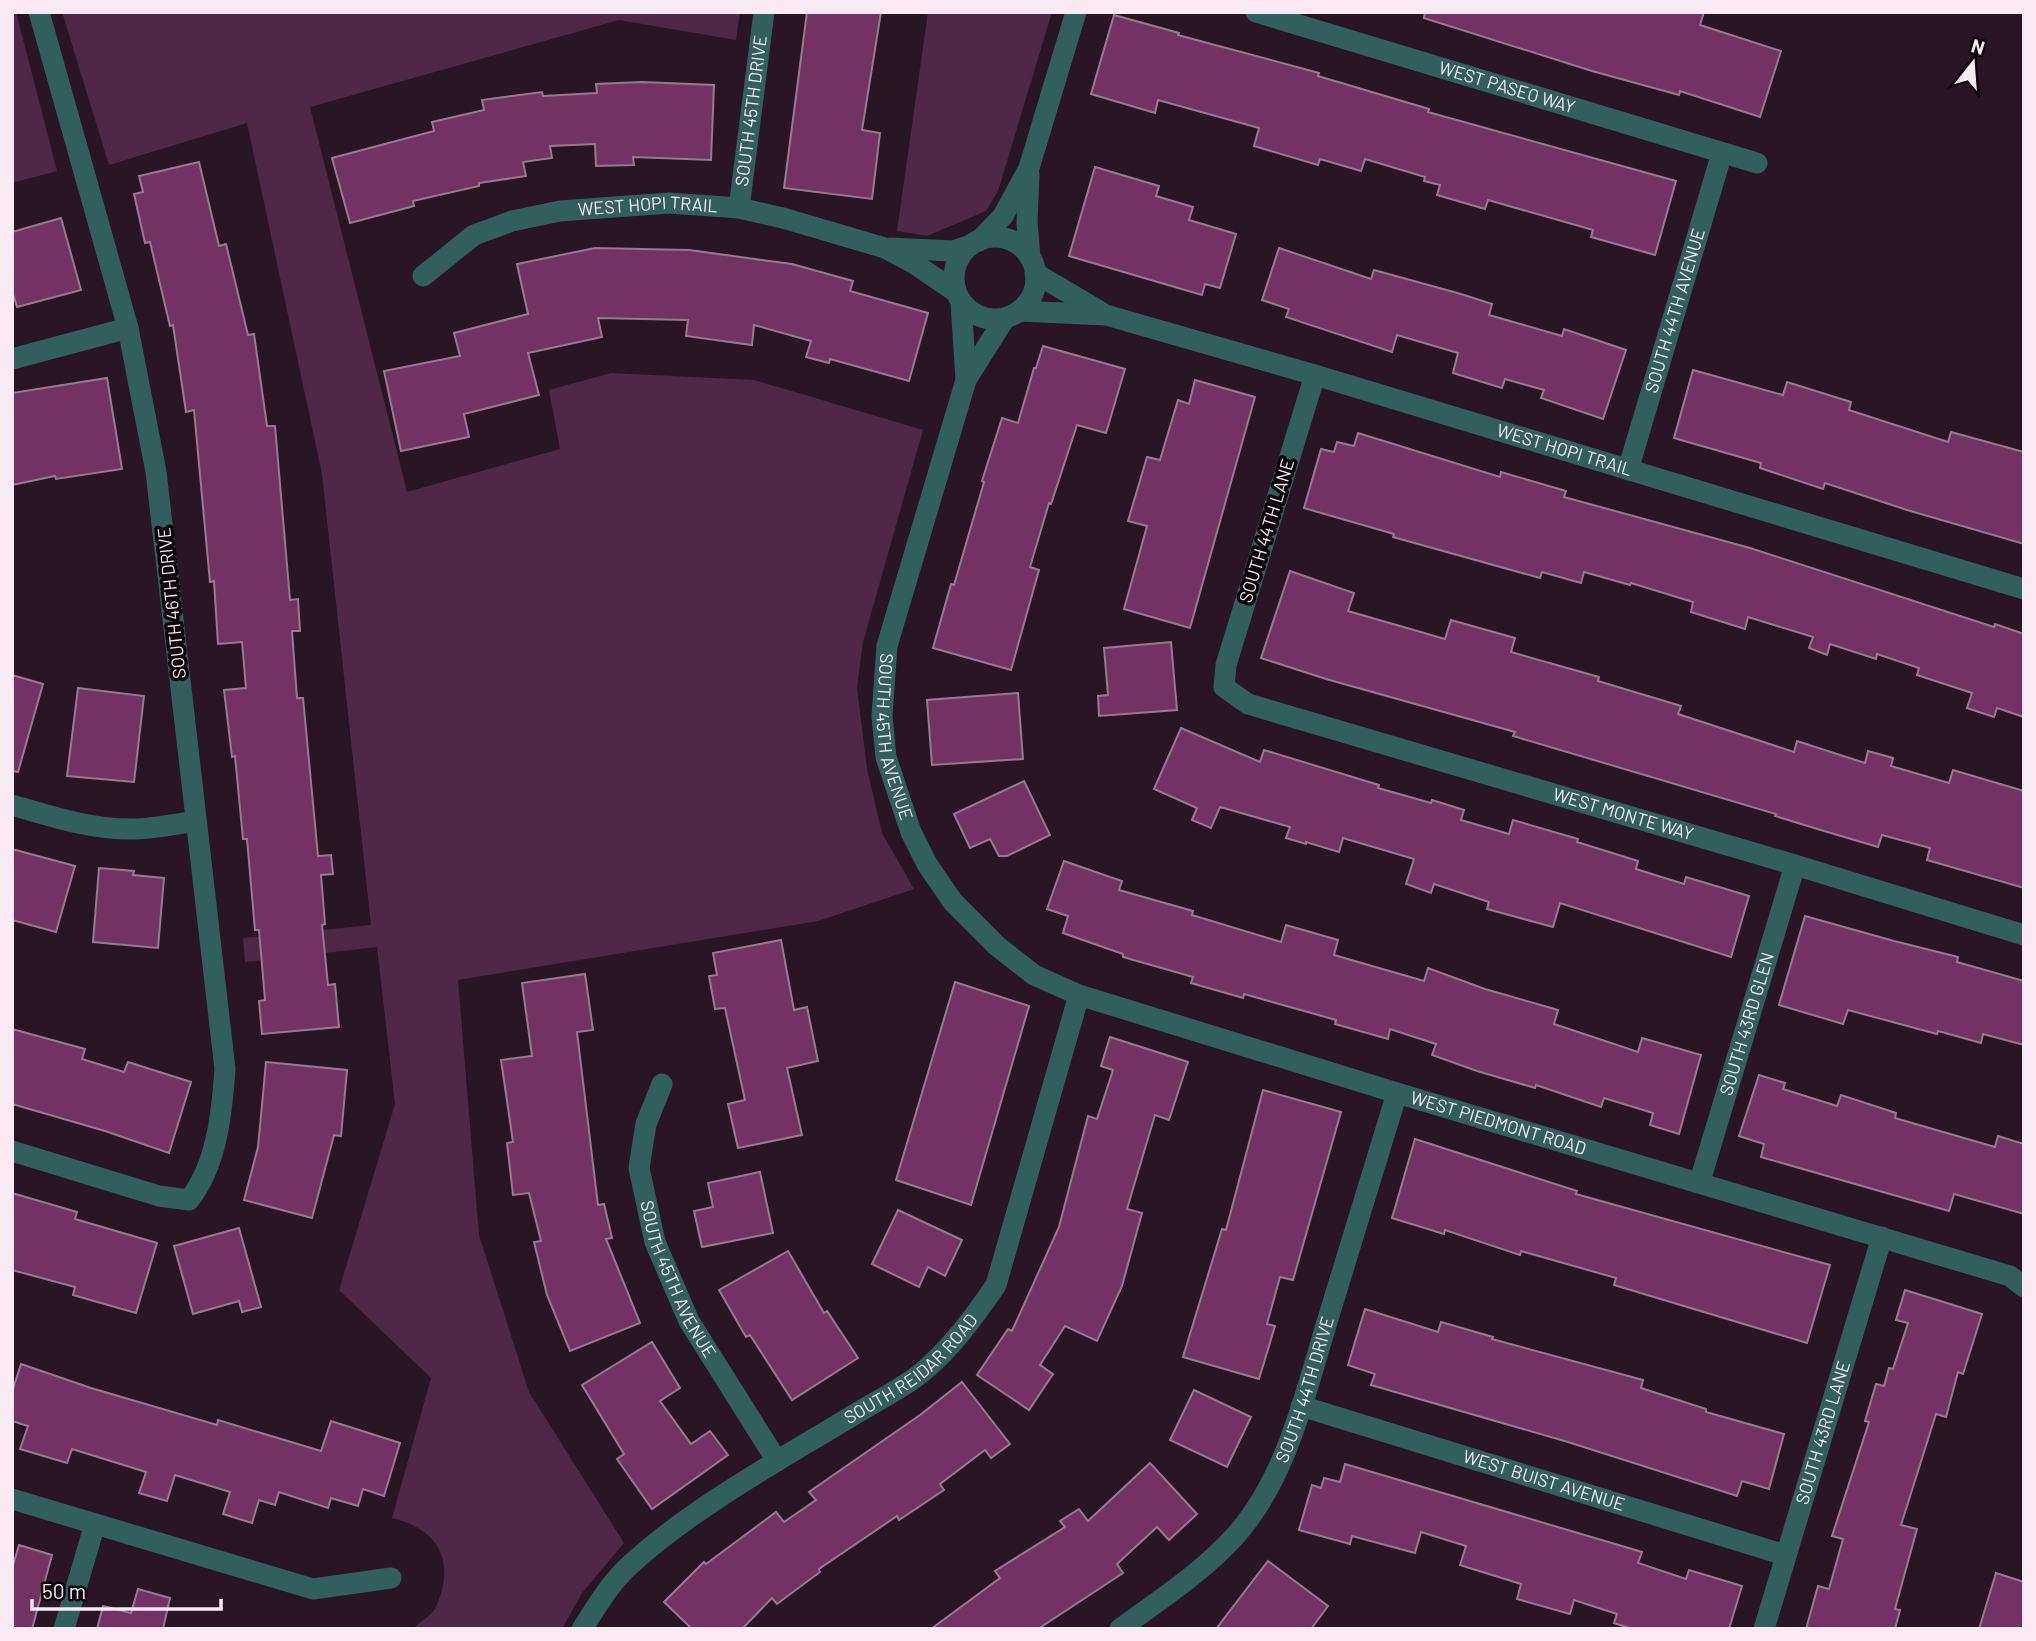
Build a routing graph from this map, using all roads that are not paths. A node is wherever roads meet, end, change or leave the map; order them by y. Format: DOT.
graph roads {
  1 [pos="39,12"];
  2 [pos="764,12"];
  3 [pos="1076,12"];
  4 [pos="1256,12"];
  5 [pos="1722,153"];
  6 [pos="1758,163"];
  7 [pos="1029,168"];
  8 [pos="739,208"];
  9 [pos="975,243"];
  10 [pos="885,248"];
  11 [pos="1032,265"];
  12 [pos="423,276"];
  13 [pos="959,297"];
  14 [pos="1012,315"];
  15 [pos="1106,315"];
  16 [pos="128,328"];
  17 [pos="12,359"];
  18 [pos="1315,375"];
  19 [pos="966,380"];
  20 [pos="1628,470"];
  21 [pos="2024,589"];
  22 [pos="1224,687"];
  23 [pos="12,805"];
  24 [pos="197,821"];
  25 [pos="1795,864"];
  26 [pos="2024,935"];
  27 [pos="997,946"];
  28 [pos="1079,995"];
  29 [pos="662,1084"];
  30 [pos="1397,1093"];
  31 [pos="12,1151"];
  32 [pos="1700,1181"];
  33 [pos="1882,1237"];
  34 [pos="2019,1279"];
  35 [pos="1301,1406"];
  36 [pos="777,1461"];
  37 [pos="12,1499"];
  38 [pos="95,1524"];
  39 [pos="1785,1555"];
  40 [pos="391,1577"];
  41 [pos="64,1629"];
  42 [pos="582,1629"];
  43 [pos="1120,1629"];
  44 [pos="1764,1629"];
  1 -- 16 [label="street, SOUTH 46TH DRIVE"];
  2 -- 8 [label="street, SOUTH 45TH DRIVE"];
  3 -- 7 [label="street"];
  4 -- 5 [label="street, WEST PASEO WAY"];
  5 -- 6 [label="street, WEST PASEO WAY"];
  5 -- 20 [label="street, SOUTH 44TH AVENUE"];
  7 -- 9 [label="street"];
  7 -- 11 [label="street"];
  8 -- 10 [label="street, WEST HOPI TRAIL"];
  8 -- 12 [label="street, WEST HOPI TRAIL"];
  9 -- 10 [label="street, WEST HOPI TRAIL"];
  9 -- 11 [label="street, WEST HOPI TRAIL"];
  9 -- 13 [label="street"];
  10 -- 13 [label="street, WEST HOPI TRAIL"];
  11 -- 14 [label="street"];
  11 -- 15 [label="street, WEST HOPI TRAIL"];
  13 -- 14 [label="street, WEST HOPI TRAIL"];
  13 -- 19 [label="street, SOUTH 45TH AVENUE"];
  14 -- 15 [label="street, WEST HOPI TRAIL"];
  14 -- 19 [label="street, SOUTH 45TH AVENUE"];
  15 -- 18 [label="street, WEST HOPI TRAIL"];
  16 -- 17 [label="street"];
  16 -- 24 [label="street, SOUTH 46TH DRIVE"];
  18 -- 20 [label="street, WEST HOPI TRAIL"];
  18 -- 22 [label="street, SOUTH 44TH LANE"];
  19 -- 27 [label="street, SOUTH 45TH AVENUE"];
  20 -- 21 [label="street, WEST HOPI TRAIL"];
  22 -- 25 [label="street, WEST MONTE WAY"];
  23 -- 24 [label="street"];
  24 -- 31 [label="street, SOUTH 46TH DRIVE"];
  25 -- 26 [label="street, WEST MONTE WAY"];
  25 -- 32 [label="street, SOUTH 43RD GLEN"];
  27 -- 28 [label="street, WEST PIEDMONT ROAD"];
  28 -- 30 [label="street, WEST PIEDMONT ROAD"];
  28 -- 36 [label="street, SOUTH REIDAR ROAD"];
  29 -- 36 [label="street, SOUTH 45TH AVENUE"];
  30 -- 32 [label="street, WEST PIEDMONT ROAD"];
  30 -- 35 [label="street, SOUTH 44TH DRIVE"];
  32 -- 33 [label="street, WEST PIEDMONT ROAD"];
  33 -- 34 [label="street, WEST PIEDMONT ROAD"];
  33 -- 39 [label="street, SOUTH 43RD LANE"];
  35 -- 39 [label="street, WEST BUIST AVENUE"];
  35 -- 43 [label="street, SOUTH 44TH DRIVE"];
  36 -- 42 [label="street, SOUTH REIDAR ROAD"];
  37 -- 38 [label="street"];
  38 -- 40 [label="street"];
  38 -- 41 [label="street"];
  39 -- 44 [label="street, SOUTH 43RD LANE"];
}
